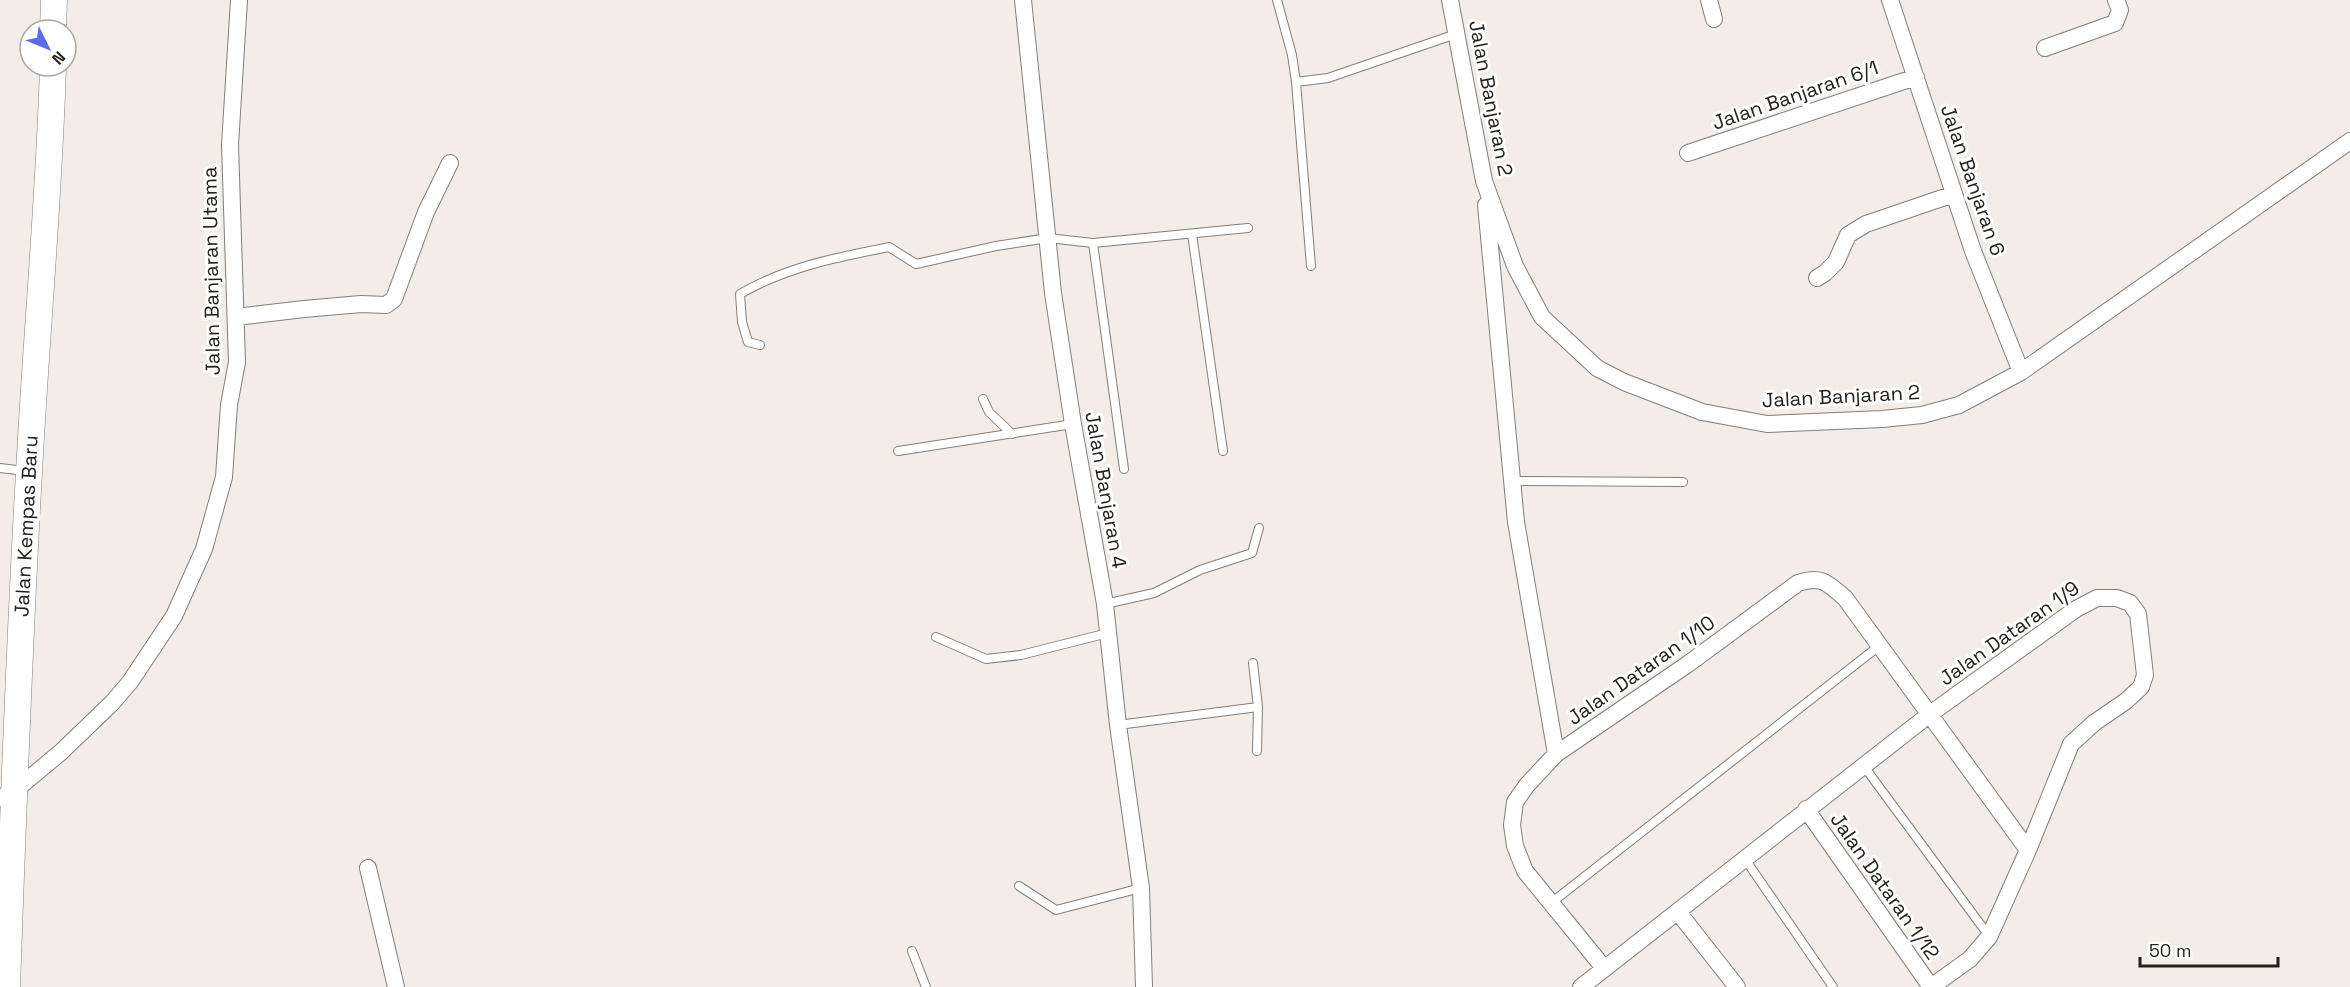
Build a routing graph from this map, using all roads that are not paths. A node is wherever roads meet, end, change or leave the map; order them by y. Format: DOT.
graph roads {
  1 [pos="54,0"];
  2 [pos="239,0"];
  3 [pos="1023,0"];
  4 [pos="1277,0"];
  5 [pos="1450,0"];
  6 [pos="1709,0"];
  7 [pos="1890,0"];
  8 [pos="2116,0"];
  9 [pos="54,18"];
  10 [pos="1714,19"];
  11 [pos="1456,34"];
  12 [pos="2045,48"];
  13 [pos="1916,77"];
  14 [pos="53,78"];
  15 [pos="1296,82"];
  16 [pos="2350,141"];
  17 [pos="1688,153"];
  18 [pos="450,163"];
  19 [pos="1484,181"];
  20 [pos="1954,194"];
  21 [pos="1248,228"];
  22 [pos="1191,234"];
  23 [pos="1048,238"];
  24 [pos="1094,243"];
  25 [pos="1311,266"];
  26 [pos="1817,278"];
  27 [pos="236,317"];
  28 [pos="760,345"];
  29 [pos="2022,372"];
  30 [pos="983,399"];
  31 [pos="1073,424"];
  32 [pos="1012,434"];
  33 [pos="897,451"];
  34 [pos="1223,451"];
  35 [pos="0,468"];
  36 [pos="1124,469"];
  37 [pos="29,472"];
  38 [pos="1513,481"];
  39 [pos="1683,482"];
  40 [pos="1259,528"];
  41 [pos="1105,604"];
  42 [pos="1109,633"];
  43 [pos="936,637"];
  44 [pos="1879,646"];
  45 [pos="1253,663"];
  46 [pos="1258,707"];
  47 [pos="1930,714"];
  48 [pos="1118,725"];
  49 [pos="1257,751"];
  50 [pos="1556,754"];
  51 [pos="1863,765"];
  52 [pos="6,795"];
  53 [pos="1806,809"];
  54 [pos="2028,850"];
  55 [pos="5,857"];
  56 [pos="1745,859"];
  57 [pos="368,868"];
  58 [pos="1019,886"];
  59 [pos="1141,888"];
  60 [pos="1551,903"];
  61 [pos="1678,912"];
  62 [pos="1989,937"];
  63 [pos="912,951"];
  64 [pos="1604,968"];
  65 [pos="8,987"];
  66 [pos="396,987"];
  67 [pos="926,987"];
  68 [pos="1144,987"];
  69 [pos="1581,987"];
  70 [pos="1737,987"];
  71 [pos="1833,987"];
  72 [pos="1931,987"];
  1 -- 9 [label="main road"];
  2 -- 27 [label="street, Jalan Banjaran Utama"];
  3 -- 23 [label="street, Jalan Banjaran 4"];
  4 -- 15 [label="lane"];
  5 -- 11 [label="street, Jalan Banjaran 2"];
  6 -- 10 [label="street"];
  7 -- 13 [label="street, Jalan Banjaran 6"];
  8 -- 12 [label="street"];
  11 -- 15 [label="lane"];
  11 -- 19 [label="street, Jalan Banjaran 2"];
  13 -- 17 [label="street, Jalan Banjaran 6/1"];
  13 -- 20 [label="street, Jalan Banjaran 6"];
  14 -- 37 [label="main road, Jalan Kempas Baru"];
  15 -- 25 [label="lane"];
  16 -- 29 [label="street, Jalan Banjaran 2"];
  18 -- 27 [label="street"];
  19 -- 29 [label="street, Jalan Banjaran 2"];
  19 -- 38 [label="street"];
  20 -- 26 [label="street"];
  20 -- 29 [label="street, Jalan Banjaran 6"];
  21 -- 22 [label="lane"];
  22 -- 24 [label="lane"];
  22 -- 34 [label="lane"];
  23 -- 24 [label="lane"];
  23 -- 28 [label="lane"];
  23 -- 31 [label="street, Jalan Banjaran 4"];
  24 -- 36 [label="lane"];
  27 -- 52 [label="street, Jalan Banjaran Utama"];
  30 -- 32 [label="lane"];
  31 -- 32 [label="lane"];
  31 -- 41 [label="street, Jalan Banjaran 4"];
  32 -- 33 [label="lane"];
  35 -- 37 [label="lane"];
  37 -- 52 [label="main road, Jalan Kempas Baru"];
  38 -- 39 [label="lane"];
  38 -- 50 [label="street"];
  40 -- 41 [label="lane"];
  41 -- 42 [label="street, Jalan Banjaran 4"];
  42 -- 43 [label="lane"];
  42 -- 48 [label="street, Jalan Banjaran 4"];
  44 -- 47 [label="street, Jalan Dataran 1/10"];
  44 -- 50 [label="street, Jalan Dataran 1/10"];
  44 -- 60 [label="lane"];
  45 -- 46 [label="lane"];
  46 -- 48 [label="lane"];
  46 -- 49 [label="lane"];
  47 -- 51 [label="street, Jalan Dataran 1/9"];
  47 -- 54 [label="street, Jalan Dataran 1/10"];
  47 -- 54 [label="street, Jalan Dataran 1/9"];
  48 -- 59 [label="street, Jalan Banjaran 4"];
  50 -- 60 [label="street, Jalan Dataran 1/10"];
  51 -- 53 [label="street, Jalan Dataran 1/9"];
  51 -- 62 [label="lane"];
  52 -- 55 [label="main road, Jalan Kempas Baru"];
  53 -- 56 [label="street, Jalan Dataran 1/9"];
  53 -- 72 [label="street, Jalan Dataran 1/12"];
  54 -- 62 [label="street, Jalan Dataran 1/9"];
  55 -- 65 [label="main road, Jalan Kempas Baru"];
  56 -- 61 [label="street, Jalan Dataran 1/9"];
  56 -- 71 [label="lane"];
  57 -- 66 [label="street"];
  58 -- 59 [label="lane"];
  59 -- 68 [label="street, Jalan Banjaran 4"];
  60 -- 64 [label="street, Jalan Dataran 1/10"];
  61 -- 64 [label="street, Jalan Dataran 1/9"];
  61 -- 70 [label="street"];
  62 -- 72 [label="street, Jalan Dataran 1/9"];
  63 -- 67 [label="lane"];
  64 -- 69 [label="street, Jalan Dataran 1/9"];
}
